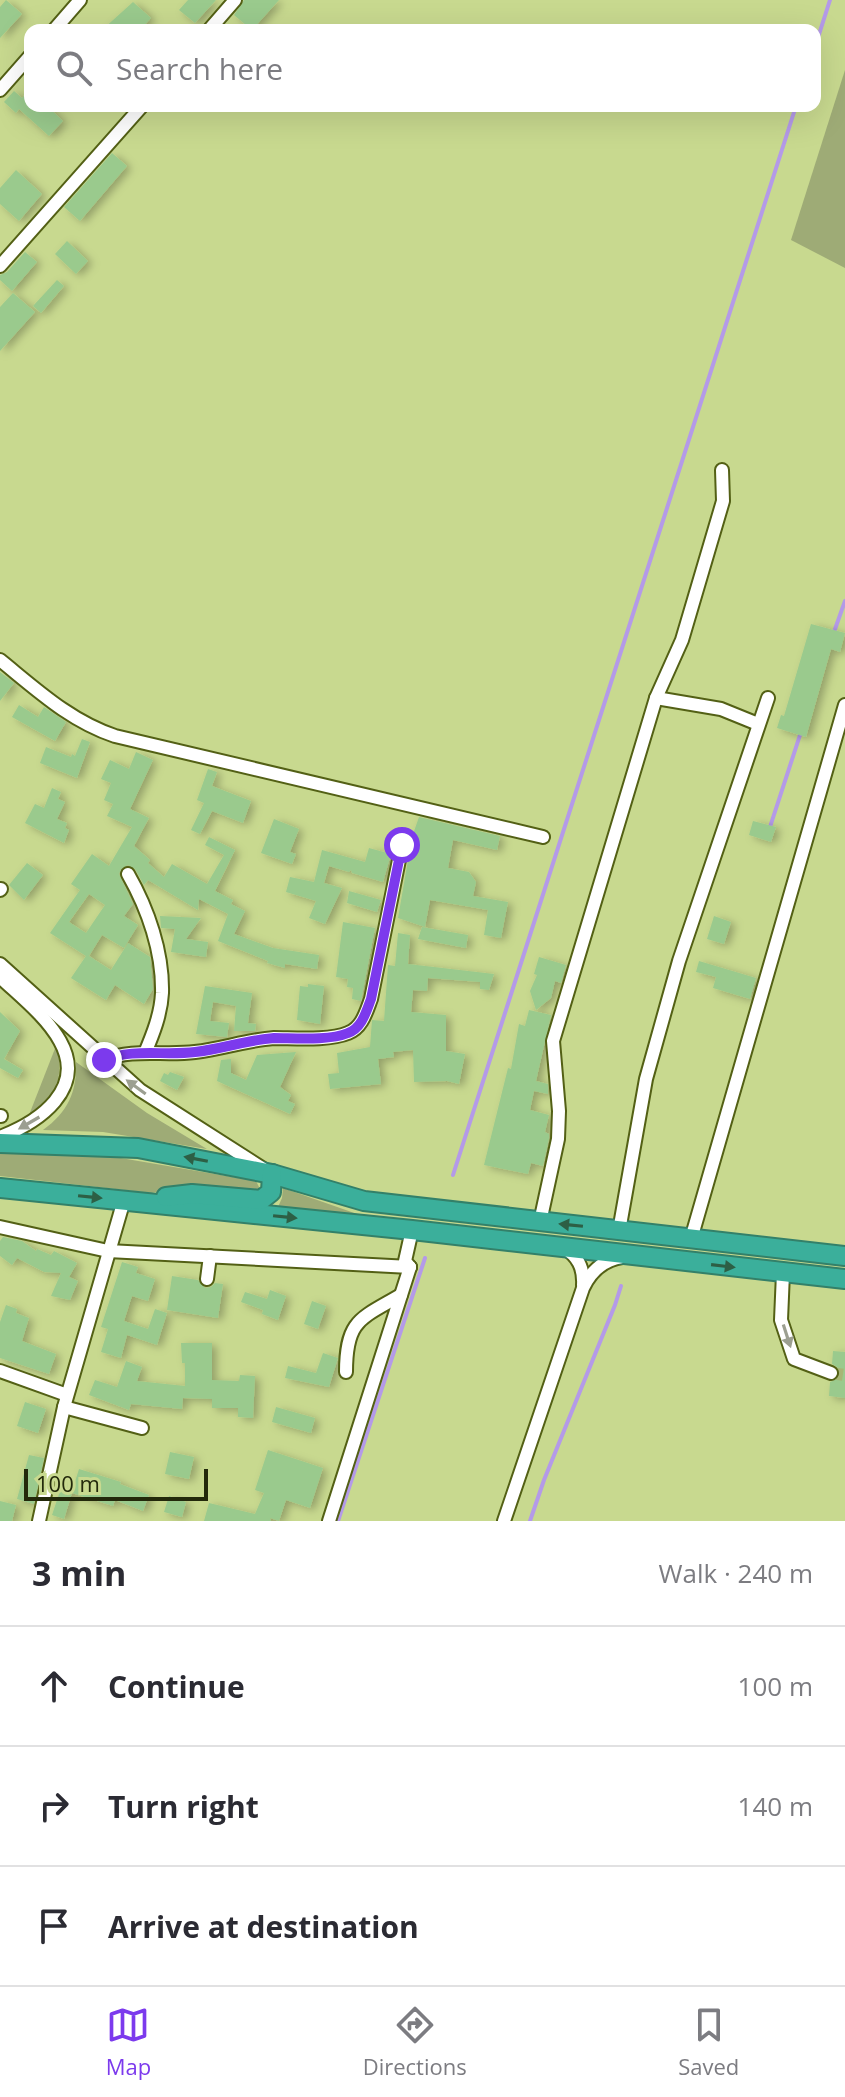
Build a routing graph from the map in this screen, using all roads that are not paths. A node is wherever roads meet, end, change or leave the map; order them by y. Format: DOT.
graph roads {
  1 [pos="80,0"];
  2 [pos="235,0"];
  3 [pos="59,24"];
  4 [pos="214,24"];
  5 [pos="24,63"];
  6 [pos="0,90"];
  7 [pos="137,112"];
  8 [pos="0,266"];
  9 [pos="722,470"];
  10 [pos="0,660"];
  11 [pos="656,698"];
  12 [pos="768,698"];
  13 [pos="845,705"];
  14 [pos="758,724"];
  15 [pos="543,837"];
  16 [pos="402,845"];
  17 [pos="128,874"];
  18 [pos="0,964"];
  19 [pos="0,977"];
  20 [pos="145,1053"];
  21 [pos="104,1060"];
  22 [pos="0,1140"];
  23 [pos="272,1174"];
  24 [pos="0,1188"];
  25 [pos="124,1200"];
  26 [pos="540,1222"];
  27 [pos="0,1227"];
  28 [pos="412,1230"];
  29 [pos="619,1231"];
  30 [pos="691,1239"];
  31 [pos="563,1247"];
  32 [pos="108,1251"];
  33 [pos="210,1256"];
  34 [pos="845,1256"];
  35 [pos="645,1257"];
  36 [pos="408,1264"];
  37 [pos="783,1273"];
  38 [pos="207,1279"];
  39 [pos="845,1279"];
  40 [pos="583,1288"];
  41 [pos="401,1295"];
  42 [pos="0,1371"];
  43 [pos="346,1372"];
  44 [pos="831,1373"];
  45 [pos="66,1401"];
  46 [pos="142,1428"];
  47 [pos="43,1520"];
  48 [pos="329,1521"];
  49 [pos="504,1521"];
  1 -- 3 [label="street"];
  2 -- 4 [label="street"];
  5 -- 6 [label="street"];
  7 -- 8 [label="street"];
  9 -- 11 [label="street"];
  10 -- 15 [label="street"];
  11 -- 14 [label="street"];
  11 -- 26 [label="street"];
  12 -- 14 [label="street"];
  13 -- 30 [label="street"];
  14 -- 29 [label="street"];
  16 -- 20 [label="street"];
  17 -- 20 [label="street"];
  18 -- 21 [label="street"];
  19 -- 22 [label="street, one-way"];
  20 -- 21 [label="street"];
  23 -- 21 [label="street, one-way"];
  23 -- 22 [label="highway, one-way"];
  23 -- 25 [label="highway"];
  23 -- 26 [label="highway"];
  24 -- 25 [label="highway, one-way"];
  25 -- 28 [label="highway, one-way"];
  25 -- 32 [label="street"];
  29 -- 26 [label="highway, one-way"];
  27 -- 32 [label="street"];
  28 -- 31 [label="highway"];
  28 -- 36 [label="street"];
  29 -- 30 [label="highway"];
  30 -- 34 [label="highway"];
  31 -- 35 [label="highway"];
  31 -- 40 [label="street"];
  32 -- 33 [label="street"];
  32 -- 45 [label="street"];
  33 -- 36 [label="street"];
  33 -- 38 [label="street"];
  35 -- 37 [label="highway, one-way"];
  35 -- 40 [label="street"];
  36 -- 41 [label="street"];
  37 -- 39 [label="highway"];
  37 -- 44 [label="street, one-way"];
  40 -- 49 [label="street"];
  41 -- 43 [label="street"];
  41 -- 48 [label="street"];
  42 -- 45 [label="street"];
  45 -- 46 [label="street"];
  45 -- 47 [label="street"];
}
